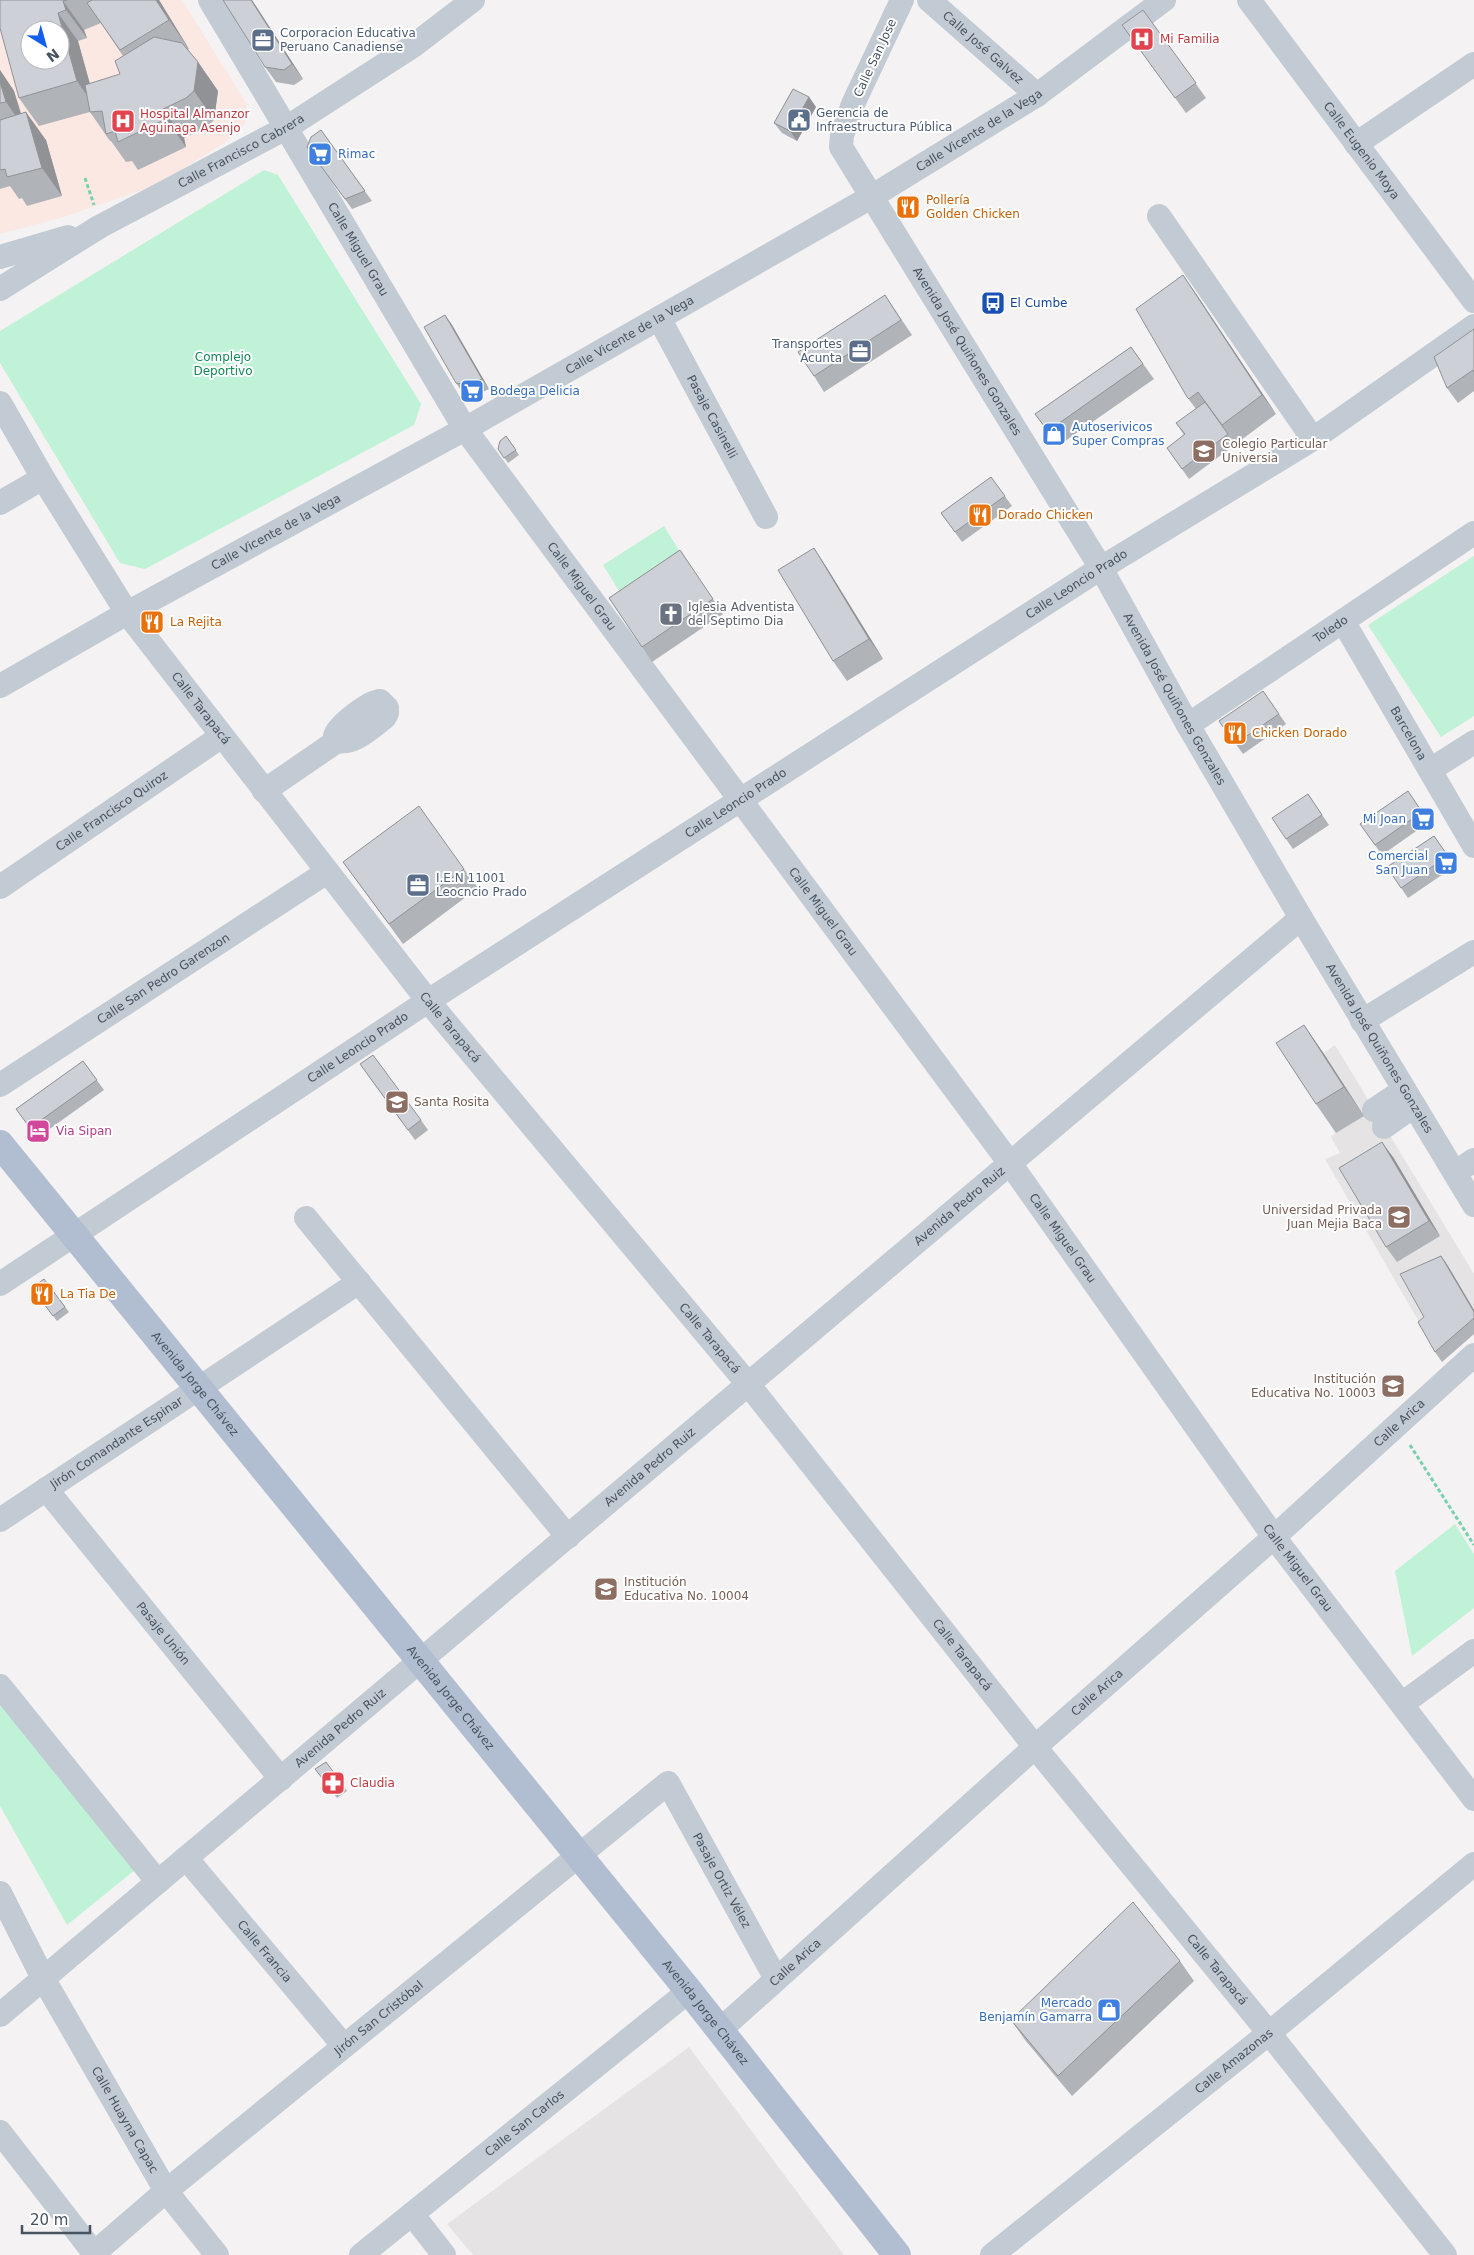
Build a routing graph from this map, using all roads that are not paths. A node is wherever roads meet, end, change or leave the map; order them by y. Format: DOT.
graph roads {
  1 [pos="210,0"];
  2 [pos="473,0"];
  3 [pos="902,0"];
  4 [pos="929,0"];
  5 [pos="1164,0"];
  6 [pos="1249,0"];
  7 [pos="1474,64"];
  8 [pos="1037,95"];
  9 [pos="286,128"];
  10 [pos="1356,144"];
  11 [pos="871,197"];
  12 [pos="1159,216"];
  13 [pos="99,227"];
  14 [pos="0,257"];
  15 [pos="0,289"];
  16 [pos="1474,301"];
  17 [pos="659,318"];
  18 [pos="1474,326"];
  19 [pos="0,403"];
  20 [pos="465,429"];
  21 [pos="1313,438"];
  22 [pos="43,478"];
  23 [pos="0,503"];
  24 [pos="766,517"];
  25 [pos="1474,534"];
  26 [pos="1101,568"];
  27 [pos="127,613"];
  28 [pos="1343,621"];
  29 [pos="0,686"];
  30 [pos="1188,725"];
  31 [pos="222,736"];
  32 [pos="337,741"];
  33 [pos="1474,742"];
  34 [pos="1430,770"];
  35 [pos="264,791"];
  36 [pos="741,800"];
  37 [pos="1474,846"];
  38 [pos="327,872"];
  39 [pos="0,886"];
  40 [pos="1301,918"];
  41 [pos="1474,952"];
  42 [pos="428,1001"];
  43 [pos="1362,1021"];
  44 [pos="0,1086"];
  45 [pos="1409,1098"];
  46 [pos="1379,1118"];
  47 [pos="0,1144"];
  48 [pos="1009,1162"];
  49 [pos="1464,1166"];
  50 [pos="1474,1205"];
  51 [pos="306,1218"];
  52 [pos="75,1234"];
  53 [pos="359,1282"];
  54 [pos="0,1284"];
  55 [pos="1474,1355"];
  56 [pos="748,1384"];
  57 [pos="200,1387"];
  58 [pos="46,1489"];
  59 [pos="0,1520"];
  60 [pos="568,1537"];
  61 [pos="1274,1537"];
  62 [pos="1474,1651"];
  63 [pos="421,1661"];
  64 [pos="0,1686"];
  65 [pos="1402,1704"];
  66 [pos="1035,1747"];
  67 [pos="281,1779"];
  68 [pos="668,1783"];
  69 [pos="1474,1799"];
  70 [pos="578,1854"];
  71 [pos="186,1858"];
  72 [pos="1474,1864"];
  73 [pos="158,1882"];
  74 [pos="0,1893"];
  75 [pos="43,1978"];
  76 [pos="776,1979"];
  77 [pos="689,1990"];
  78 [pos="0,2015"];
  79 [pos="720,2030"];
  80 [pos="1269,2033"];
  81 [pos="344,2046"];
  82 [pos="0,2132"];
  83 [pos="166,2191"];
  84 [pos="412,2214"];
  85 [pos="93,2254"];
  86 [pos="217,2255"];
  87 [pos="361,2255"];
  88 [pos="444,2255"];
  89 [pos="897,2255"];
  90 [pos="992,2255"];
  91 [pos="1445,2255"];
  1 -- 9 [label="street, Calle Miguel Grau"];
  2 -- 9 [label="street, Calle Francisco Cabrera"];
  3 -- 11 [label="street, Calle San Jose"];
  4 -- 8 [label="street, Calle José Galvez"];
  5 -- 8 [label="street, Calle Vicente de la Vega"];
  6 -- 10 [label="street, Calle Eugenio Moya"];
  7 -- 10 [label="street"];
  8 -- 11 [label="street, Calle Vicente de la Vega"];
  9 -- 13 [label="street, Calle Francisco Cabrera"];
  9 -- 20 [label="street, Calle Miguel Grau"];
  10 -- 16 [label="street, Calle Eugenio Moya"];
  11 -- 17 [label="street, Calle Vicente de la Vega"];
  11 -- 26 [label="street, Avenida José Quiñones Gonzales"];
  12 -- 21 [label="street"];
  13 -- 14 [label="street"];
  13 -- 15 [label="street, Calle Francisco Cabrera"];
  17 -- 20 [label="street, Calle Vicente de la Vega"];
  17 -- 24 [label="street, Pasaje Casinelli"];
  18 -- 21 [label="street, Calle Leoncio Prado"];
  19 -- 22 [label="street, Calle Tarapacá"];
  20 -- 27 [label="street, Calle Vicente de la Vega"];
  20 -- 36 [label="street, Calle Miguel Grau"];
  21 -- 26 [label="street, Calle Leoncio Prado"];
  22 -- 23 [label="street"];
  22 -- 27 [label="street, Calle Tarapacá"];
  25 -- 28 [label="street, Toledo"];
  26 -- 30 [label="street, Avenida José Quiñones Gonzales"];
  26 -- 36 [label="street, Calle Leoncio Prado"];
  27 -- 29 [label="street, Calle Vicente de la Vega"];
  27 -- 31 [label="street, Calle Tarapacá"];
  28 -- 30 [label="street, Toledo"];
  28 -- 34 [label="street, Barcelona"];
  30 -- 40 [label="street, Avenida José Quiñones Gonzales"];
  31 -- 35 [label="street, Calle Tarapacá"];
  31 -- 39 [label="street, Calle Francisco Quiroz"];
  32 -- 35 [label="street"];
  33 -- 34 [label="street"];
  34 -- 37 [label="street, Barcelona"];
  35 -- 38 [label="street, Calle Tarapacá"];
  36 -- 42 [label="street, Calle Leoncio Prado"];
  36 -- 48 [label="street, Calle Miguel Grau"];
  38 -- 42 [label="street, Calle Tarapacá"];
  38 -- 44 [label="street, Calle San Pedro Garenzon"];
  40 -- 43 [label="street, Avenida José Quiñones Gonzales"];
  40 -- 48 [label="street, Avenida Pedro Ruiz"];
  41 -- 43 [label="street"];
  42 -- 52 [label="street, Calle Leoncio Prado"];
  42 -- 56 [label="street, Calle Tarapacá"];
  43 -- 45 [label="street, Avenida José Quiñones Gonzales"];
  45 -- 46 [label="street"];
  45 -- 49 [label="street, Avenida José Quiñones Gonzales"];
  47 -- 52 [label="main road, Avenida Jorge Chávez"];
  48 -- 56 [label="street, Avenida Pedro Ruiz"];
  48 -- 61 [label="street, Calle Miguel Grau"];
  49 -- 50 [label="street, Avenida José Quiñones Gonzales"];
  51 -- 53 [label="street"];
  52 -- 54 [label="street, Calle Leoncio Prado"];
  52 -- 57 [label="main road, Avenida Jorge Chávez"];
  53 -- 57 [label="street, Jirón Comandante Espinar"];
  53 -- 60 [label="street"];
  55 -- 61 [label="street, Calle Arica"];
  56 -- 60 [label="street, Avenida Pedro Ruiz"];
  56 -- 66 [label="street, Calle Tarapacá"];
  57 -- 58 [label="street, Jirón Comandante Espinar"];
  57 -- 63 [label="main road, Avenida Jorge Chávez"];
  58 -- 59 [label="street, Jirón Comandante Espinar"];
  58 -- 67 [label="street, Pasaje Unión"];
  60 -- 63 [label="street, Avenida Pedro Ruiz"];
  61 -- 65 [label="street, Calle Miguel Grau"];
  61 -- 66 [label="street, Calle Arica"];
  62 -- 65 [label="street"];
  63 -- 67 [label="street, Avenida Pedro Ruiz"];
  63 -- 70 [label="main road, Avenida Jorge Chávez"];
  64 -- 73 [label="street"];
  65 -- 69 [label="street, Calle Miguel Grau"];
  66 -- 76 [label="street, Calle Arica"];
  66 -- 80 [label="street, Calle Tarapacá"];
  67 -- 71 [label="street, Avenida Pedro Ruiz"];
  68 -- 70 [label="street, Jirón San Cristóbal"];
  68 -- 76 [label="street, Pasaje Ortiz Vélez"];
  70 -- 77 [label="main road, Avenida Jorge Chávez"];
  70 -- 81 [label="street, Jirón San Cristóbal"];
  71 -- 73 [label="street, Avenida Pedro Ruiz"];
  71 -- 81 [label="street, Calle Francia"];
  72 -- 80 [label="street, Calle Amazonas"];
  73 -- 75 [label="street, Avenida Pedro Ruiz"];
  74 -- 75 [label="street, Calle Huayna Capac"];
  75 -- 78 [label="street, Avenida Pedro Ruiz"];
  75 -- 83 [label="street, Calle Huayna Capac"];
  76 -- 79 [label="street, Calle Arica"];
  77 -- 79 [label="main road, Avenida Jorge Chávez"];
  77 -- 84 [label="street, Calle San Carlos"];
  79 -- 89 [label="main road, Avenida Jorge Chávez"];
  80 -- 90 [label="street, Calle Amazonas"];
  80 -- 91 [label="street, Calle Tarapacá"];
  81 -- 83 [label="street, Jirón San Cristóbal"];
  82 -- 85 [label="street"];
  83 -- 85 [label="street, Jirón San Cristóbal"];
  83 -- 86 [label="street, Calle Huayna Capac"];
  84 -- 87 [label="street, Calle San Carlos"];
  84 -- 88 [label="street"];
}
